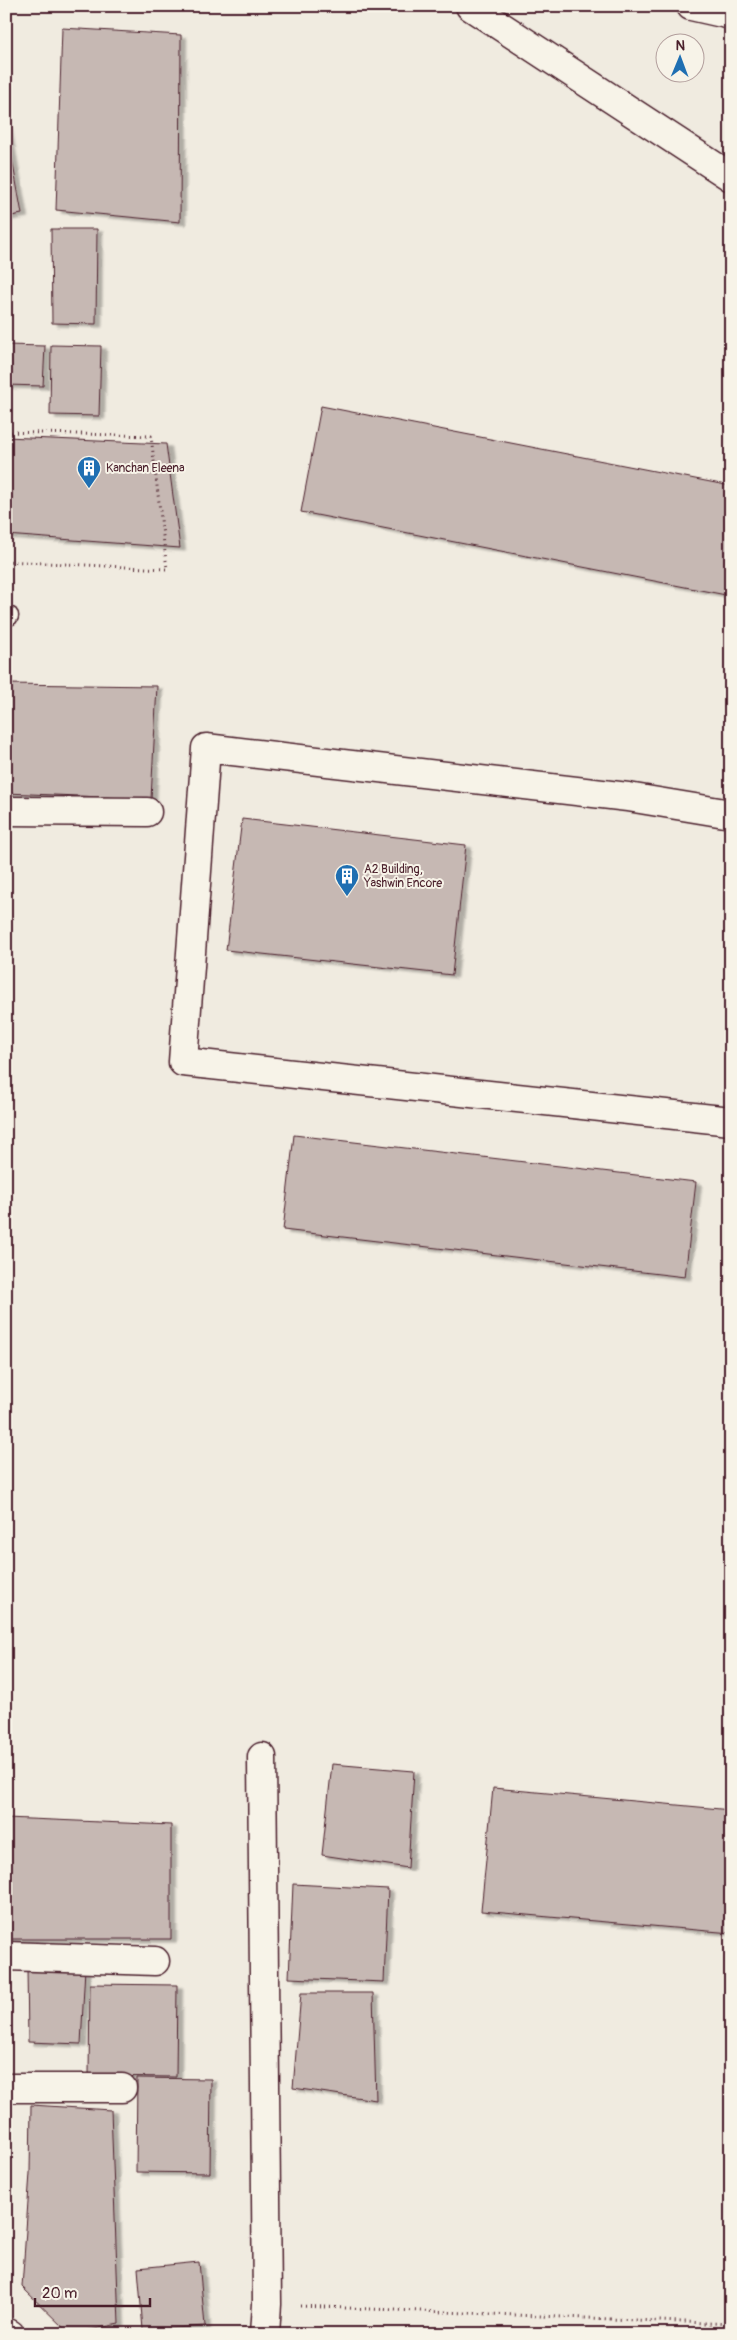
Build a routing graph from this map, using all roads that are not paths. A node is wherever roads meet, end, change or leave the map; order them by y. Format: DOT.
graph roads {
  1 [pos="470,6"];
  2 [pos="691,6"];
  3 [pos="731,15"];
  4 [pos="731,177"];
  5 [pos="6,811"];
  6 [pos="147,812"];
  7 [pos="731,814"];
  8 [pos="731,1121"];
  9 [pos="262,1757"];
  10 [pos="6,1956"];
  11 [pos="155,1961"];
  12 [pos="6,2088"];
  13 [pos="122,2088"];
  14 [pos="6,2332"];
  15 [pos="10,2334"];
  16 [pos="265,2334"];
  1 -- 4 [label="street"];
  2 -- 3 [label="street"];
  5 -- 6 [label="street"];
  7 -- 8 [label="street"];
  9 -- 16 [label="street"];
  10 -- 11 [label="street"];
  12 -- 13 [label="street"];
  14 -- 15 [label="street"];
}
